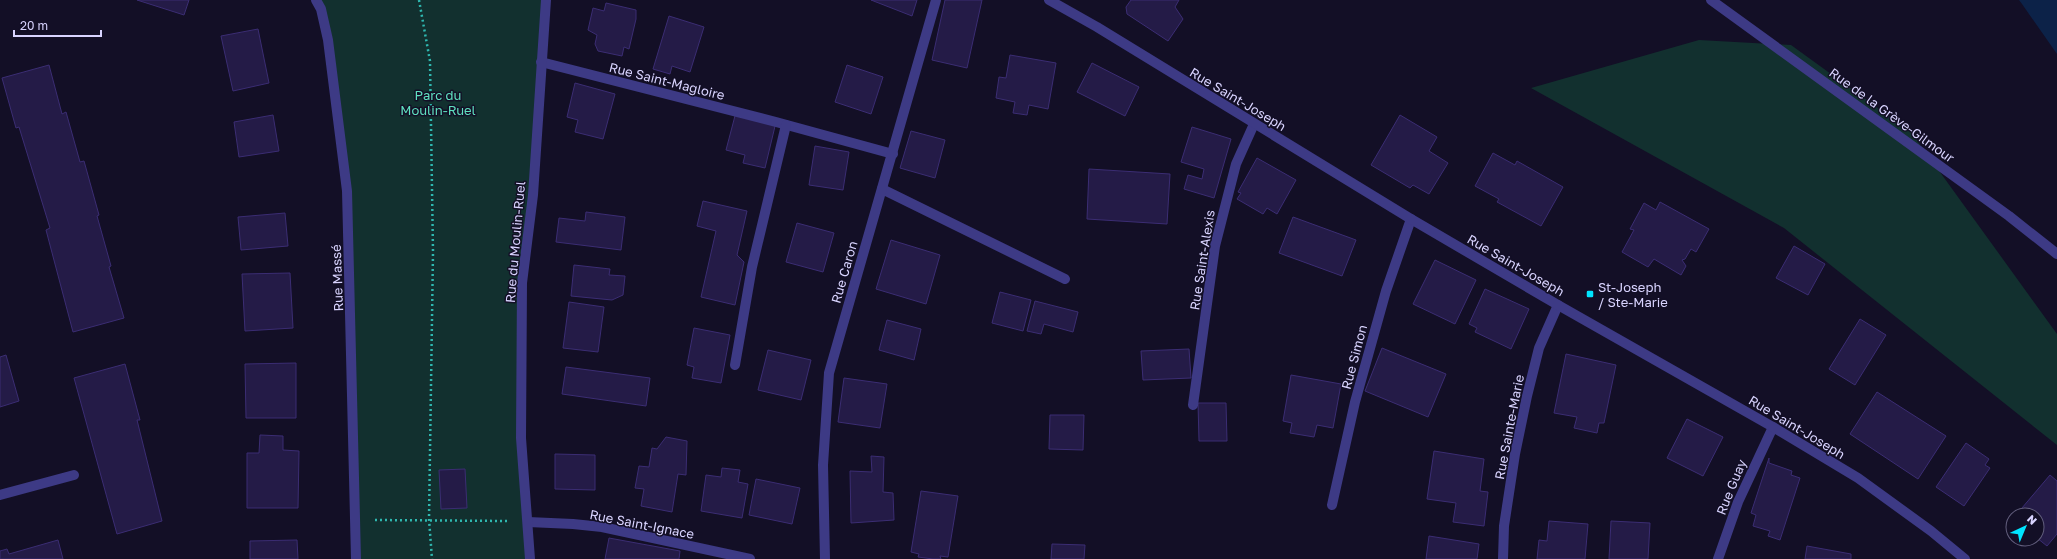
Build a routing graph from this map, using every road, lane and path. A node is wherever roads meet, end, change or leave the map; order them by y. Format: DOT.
graph roads {
  1 [pos="316,0"];
  2 [pos="419,0"];
  3 [pos="546,0"];
  4 [pos="936,0"];
  5 [pos="1049,0"];
  6 [pos="1711,0"];
  7 [pos="542,62"];
  8 [pos="1254,124"];
  9 [pos="786,125"];
  10 [pos="893,154"];
  11 [pos="882,189"];
  12 [pos="1411,219"];
  13 [pos="2057,254"];
  14 [pos="1065,279"];
  15 [pos="1558,305"];
  16 [pos="735,365"];
  17 [pos="1193,404"];
  18 [pos="1773,427"];
  19 [pos="74,475"];
  20 [pos="0,495"];
  21 [pos="1332,505"];
  22 [pos="355,520"];
  23 [pos="428,520"];
  24 [pos="528,522"];
  25 [pos="356,559"];
  26 [pos="432,559"];
  27 [pos="530,559"];
  28 [pos="750,559"];
  29 [pos="825,559"];
  30 [pos="1503,559"];
  31 [pos="1718,559"];
  32 [pos="1965,559"];
  1 -- 22 [label="street, Rue Massé"];
  2 -- 23 [label="path"];
  3 -- 7 [label="street, Rue du Moulin-Ruel"];
  4 -- 10 [label="street, Rue Caron"];
  5 -- 8 [label="street, Rue Saint-Joseph"];
  6 -- 13 [label="street, Rue de la Grève-Gilmour"];
  7 -- 9 [label="street, Rue Saint-Magloire"];
  7 -- 24 [label="street, Rue du Moulin-Ruel"];
  8 -- 12 [label="street, Rue Saint-Joseph"];
  8 -- 17 [label="street, Rue Saint-Alexis"];
  9 -- 10 [label="street, Rue Saint-Magloire"];
  9 -- 16 [label="street"];
  10 -- 11 [label="street, Rue Caron"];
  11 -- 14 [label="street"];
  11 -- 29 [label="street, Rue Caron"];
  12 -- 15 [label="street, Rue Saint-Joseph"];
  12 -- 21 [label="street, Rue Simon"];
  15 -- 18 [label="street, Rue Saint-Joseph"];
  15 -- 30 [label="street, Rue Sainte-Marie"];
  18 -- 31 [label="street, Rue Guay"];
  18 -- 32 [label="street, Rue Saint-Joseph"];
  19 -- 20 [label="street"];
  22 -- 23 [label="path"];
  22 -- 25 [label="street, Rue Massé"];
  23 -- 24 [label="path"];
  23 -- 26 [label="path"];
  24 -- 27 [label="street, Rue du Moulin-Ruel"];
  24 -- 28 [label="street, Rue Saint-Ignace"];
}
